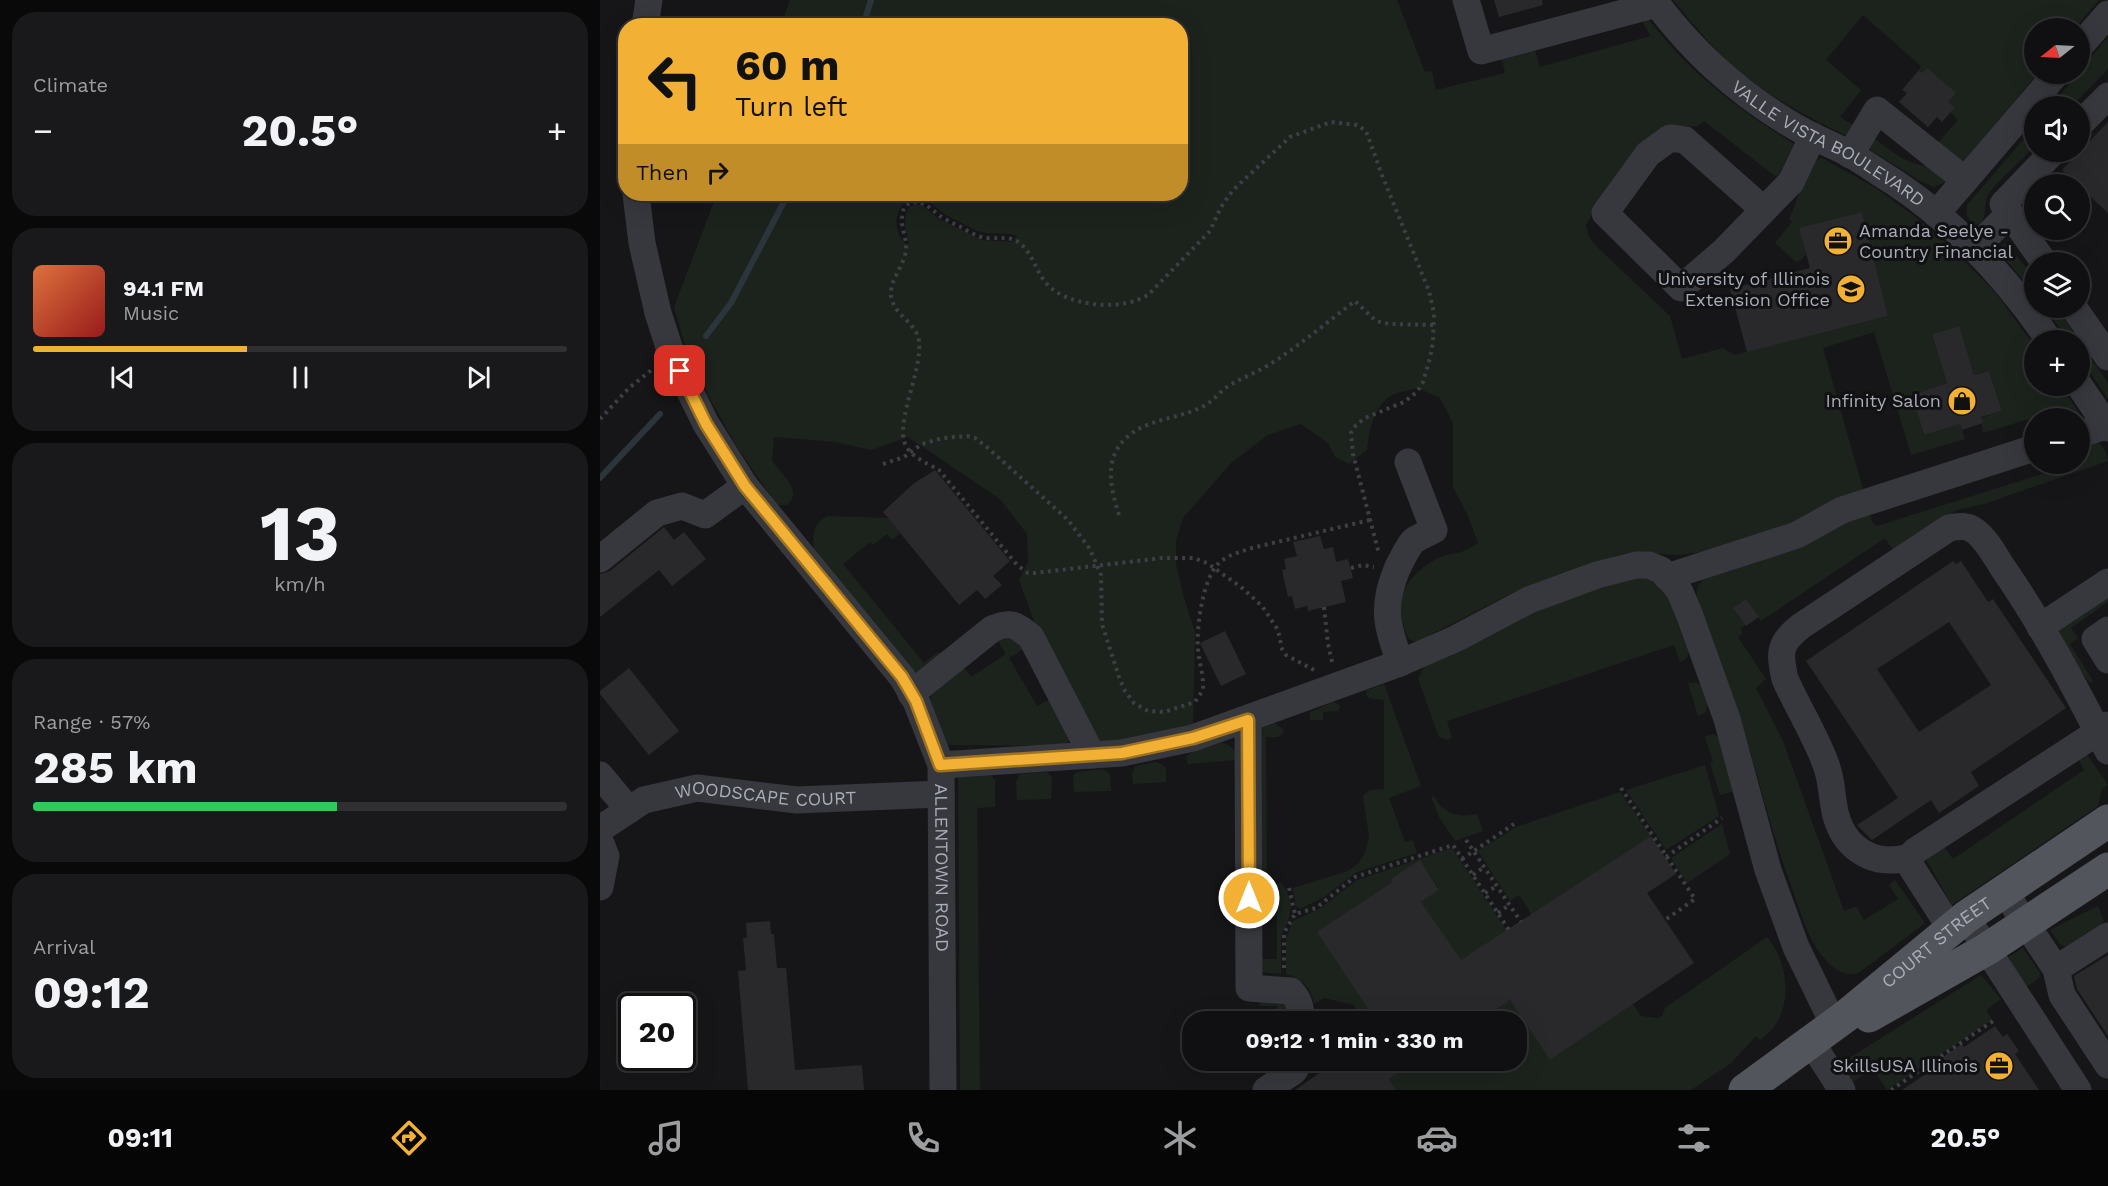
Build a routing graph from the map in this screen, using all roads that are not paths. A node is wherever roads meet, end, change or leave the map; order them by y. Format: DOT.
graph roads {
  1 [pos="649,0"];
  2 [pos="1466,0"];
  3 [pos="1656,2"];
  4 [pos="2108,14"];
  5 [pos="646,18"];
  6 [pos="2090,34"];
  7 [pos="2047,84"];
  8 [pos="2108,96"];
  9 [pos="2090,114"];
  10 [pos="1813,136"];
  11 [pos="1850,154"];
  12 [pos="2044,162"];
  13 [pos="1965,180"];
  14 [pos="637,201"];
  15 [pos="1764,210"];
  16 [pos="2010,213"];
  17 [pos="1936,214"];
  18 [pos="1975,248"];
  19 [pos="2037,252"];
  20 [pos="2081,318"];
  21 [pos="2042,330"];
  22 [pos="2108,357"];
  23 [pos="2086,396"];
  24 [pos="2107,427"];
  25 [pos="2090,431"];
  26 [pos="2024,451"];
  27 [pos="1408,462"];
  28 [pos="745,486"];
  29 [pos="600,559"];
  30 [pos="1667,577"];
  31 [pos="2108,582"];
  32 [pos="2040,627"];
  33 [pos="2108,630"];
  34 [pos="2108,660"];
  35 [pos="1401,663"];
  36 [pos="911,694"];
  37 [pos="1248,720"];
  38 [pos="2104,736"];
  39 [pos="1092,755"];
  40 [pos="940,765"];
  41 [pos="600,775"];
  42 [pos="941,794"];
  43 [pos="629,810"];
  44 [pos="2108,821"];
  45 [pos="600,829"];
  46 [pos="600,841"];
  47 [pos="1910,857"];
  48 [pos="2105,877"];
  49 [pos="600,887"];
  50 [pos="2004,891"];
  51 [pos="1959,923"];
  52 [pos="2025,924"];
  53 [pos="2108,936"];
  54 [pos="1987,949"];
  55 [pos="2056,969"];
  56 [pos="1301,1011"];
  57 [pos="1820,1038"];
  58 [pos="2108,1065"];
  59 [pos="1294,1071"];
  60 [pos="2108,1077"];
  61 [pos="943,1090"];
  62 [pos="1266,1090"];
  63 [pos="1745,1090"];
  64 [pos="1842,1090"];
  65 [pos="2078,1090"];
  66 [pos="2085,1090"];
  1 -- 5 [label="street"];
  2 -- 3 [label="street"];
  3 -- 10 [label="street, VALLE VISTA BOULEVARD"];
  4 -- 6 [label="street"];
  7 -- 13 [label="street"];
  8 -- 9 [label="street"];
  10 -- 11 [label="street, VALLE VISTA BOULEVARD"];
  10 -- 15 [label="street"];
  11 -- 13 [label="street"];
  11 -- 17 [label="street, VALLE VISTA BOULEVARD"];
  12 -- 16 [label="street"];
  13 -- 17 [label="street"];
  14 -- 28 [label="street, ALLENTOWN ROAD"];
  15 -- 15 [label="street"];
  16 -- 18 [label="street"];
  16 -- 19 [label="street"];
  17 -- 18 [label="street, VALLE VISTA BOULEVARD"];
  18 -- 21 [label="street, VALLE VISTA BOULEVARD"];
  20 -- 22 [label="street"];
  23 -- 24 [label="street"];
  24 -- 25 [label="street"];
  26 -- 30 [label="street"];
  27 -- 35 [label="street"];
  28 -- 29 [label="street"];
  28 -- 36 [label="street, ALLENTOWN ROAD"];
  30 -- 35 [label="street"];
  30 -- 57 [label="street"];
  31 -- 32 [label="street"];
  32 -- 38 [label="street"];
  32 -- 47 [label="street"];
  33 -- 34 [label="street"];
  35 -- 37 [label="street"];
  36 -- 39 [label="street"];
  36 -- 40 [label="street, ALLENTOWN ROAD"];
  37 -- 39 [label="street"];
  37 -- 56 [label="street"];
  38 -- 47 [label="street"];
  39 -- 40 [label="street"];
  40 -- 42 [label="street, ALLENTOWN ROAD"];
  41 -- 43 [label="street"];
  42 -- 43 [label="street, WOODSCAPE COURT"];
  42 -- 61 [label="street, ALLENTOWN ROAD"];
  43 -- 45 [label="street, WOODSCAPE COURT"];
  44 -- 50 [label="main road, COURT STREET"];
  46 -- 49 [label="street"];
  47 -- 51 [label="street"];
  48 -- 52 [label="main road, COURT STREET"];
  50 -- 51 [label="main road, COURT STREET"];
  50 -- 52 [label="street"];
  51 -- 54 [label="street"];
  51 -- 57 [label="main road, COURT STREET"];
  52 -- 54 [label="main road, COURT STREET"];
  52 -- 55 [label="street"];
  53 -- 55 [label="street"];
  54 -- 57 [label="main road, COURT STREET"];
  54 -- 65 [label="street"];
  55 -- 58 [label="street"];
  57 -- 63 [label="main road, COURT STREET"];
  57 -- 64 [label="street"];
  59 -- 62 [label="street"];
  60 -- 66 [label="street"];
}
